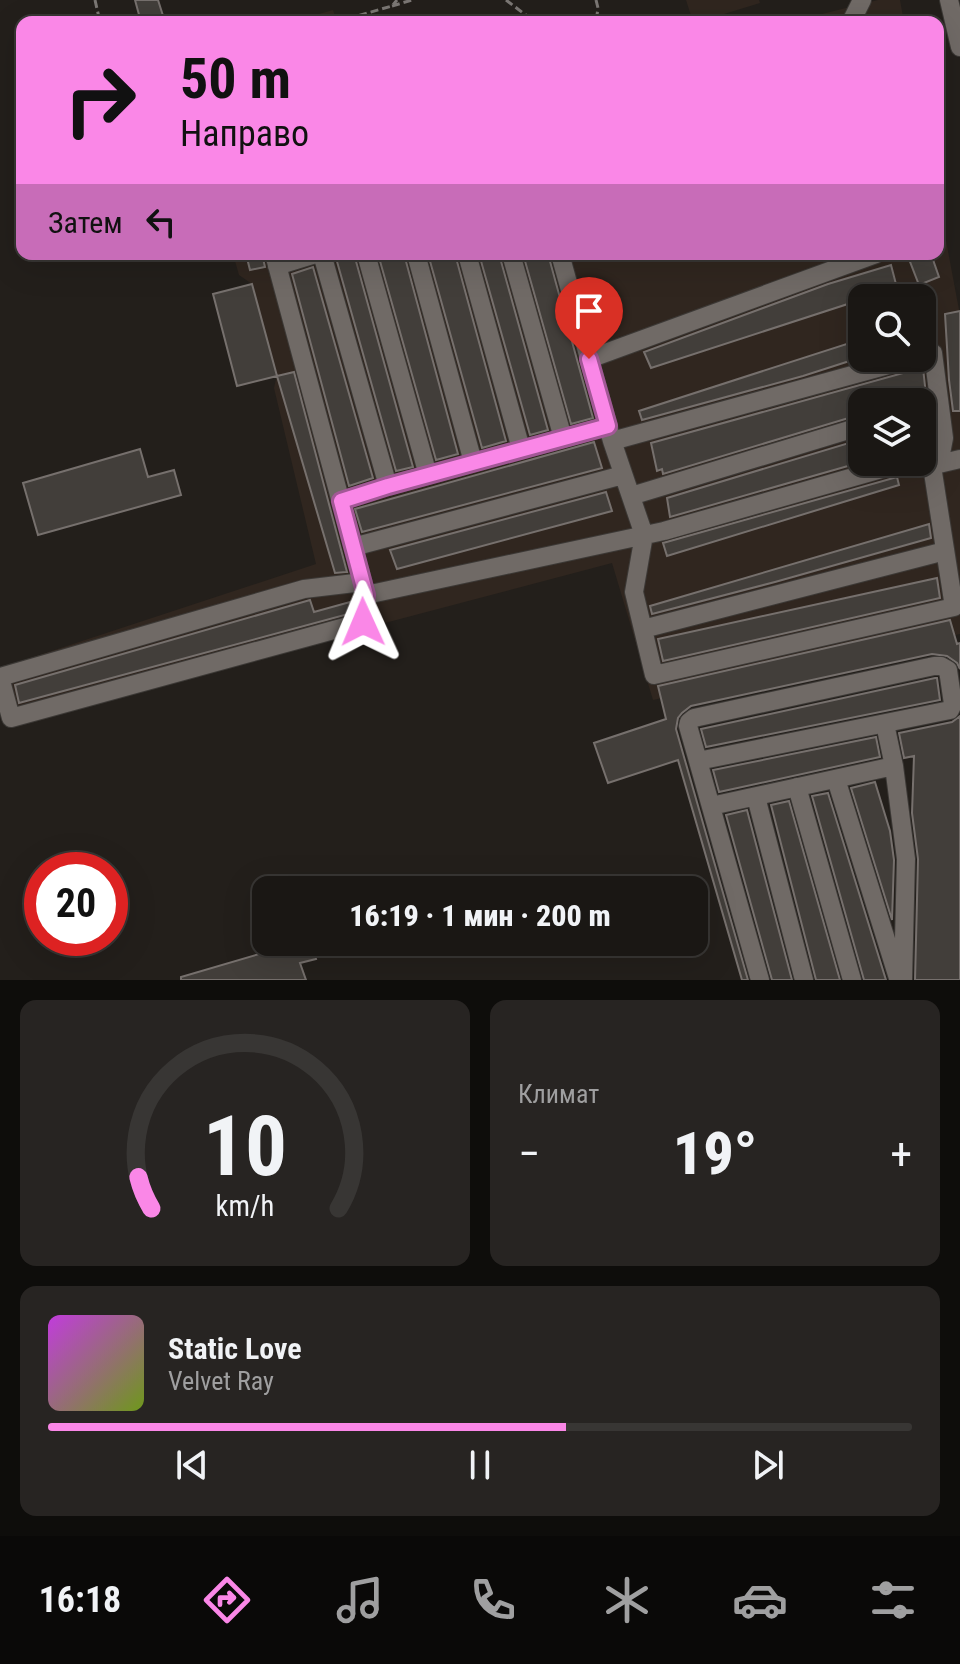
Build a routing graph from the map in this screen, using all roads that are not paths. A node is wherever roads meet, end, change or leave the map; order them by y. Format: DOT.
graph roads {
  1 [pos="949,0"];
  2 [pos="960,47"];
  3 [pos="275,260"];
  4 [pos="324,260"];
  5 [pos="368,260"];
  6 [pos="418,260"];
  7 [pos="469,260"];
  8 [pos="513,260"];
  9 [pos="562,260"];
  10 [pos="860,260"];
  11 [pos="589,359"];
  12 [pos="858,372"];
  13 [pos="936,418"];
  14 [pos="848,430"];
  15 [pos="610,434"];
  16 [pos="563,438"];
  17 [pos="521,449"];
  18 [pos="960,459"];
  19 [pos="473,462"];
  20 [pos="936,465"];
  21 [pos="428,475"];
  22 [pos="623,475"];
  23 [pos="856,476"];
  24 [pos="388,486"];
  25 [pos="631,496"];
  26 [pos="341,501"];
  27 [pos="644,535"];
  28 [pos="353,547"];
  29 [pos="945,551"];
  30 [pos="364,588"];
  31 [pos="643,629"];
  32 [pos="885,724"];
  33 [pos="698,761"];
  34 [pos="894,766"];
  35 [pos="836,779"];
  36 [pos="797,787"];
  37 [pos="756,797"];
  38 [pos="711,806"];
  39 [pos="760,980"];
  40 [pos="804,980"];
  41 [pos="852,980"];
  42 [pos="901,980"];
  1 -- 2 [label="street"];
  3 -- 26 [label="street"];
  4 -- 24 [label="street"];
  5 -- 21 [label="street"];
  6 -- 19 [label="street"];
  7 -- 17 [label="street"];
  8 -- 16 [label="street"];
  9 -- 11 [label="street"];
  10 -- 11 [label="street"];
  11 -- 15 [label="street"];
  12 -- 15 [label="street"];
  13 -- 20 [label="street"];
  14 -- 25 [label="street"];
  15 -- 16 [label="street"];
  15 -- 22 [label="street"];
  16 -- 17 [label="street"];
  17 -- 19 [label="street"];
  18 -- 20 [label="street"];
  19 -- 21 [label="street"];
  20 -- 29 [label="street"];
  21 -- 24 [label="street"];
  22 -- 25 [label="street"];
  22 -- 28 [label="street"];
  23 -- 27 [label="street"];
  24 -- 26 [label="street"];
  25 -- 27 [label="street"];
  26 -- 28 [label="street"];
  27 -- 30 [label="street"];
  27 -- 31 [label="street"];
  28 -- 30 [label="street"];
  29 -- 31 [label="street"];
  29 -- 31 [label="street"];
  30 -- 30 [label="street"];
  32 -- 33 [label="street"];
  32 -- 33 [label="street"];
  32 -- 34 [label="street"];
  33 -- 38 [label="street"];
  34 -- 35 [label="street"];
  34 -- 42 [label="street"];
  35 -- 36 [label="street"];
  35 -- 42 [label="street"];
  36 -- 37 [label="street"];
  36 -- 41 [label="street"];
  37 -- 38 [label="street"];
  37 -- 40 [label="street"];
  38 -- 39 [label="street"];
}
